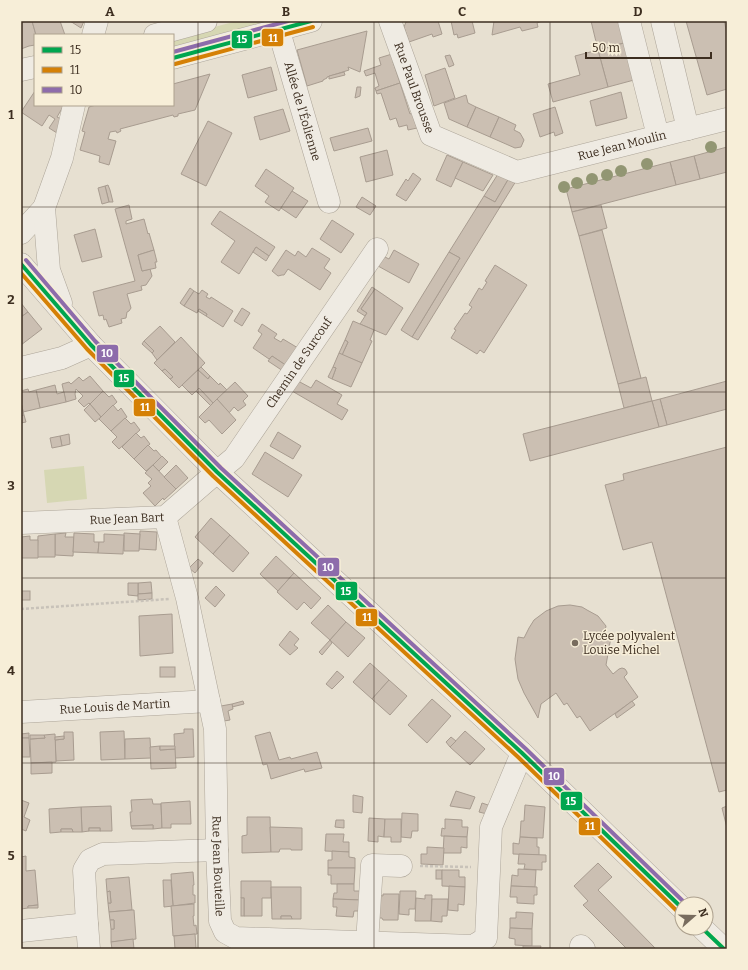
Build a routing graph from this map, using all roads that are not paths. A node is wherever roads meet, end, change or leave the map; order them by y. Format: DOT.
graph roads {
  1 [pos="96,21"];
  2 [pos="206,21"];
  3 [pos="311,21"];
  4 [pos="390,21"];
  5 [pos="629,21"];
  6 [pos="662,21"];
  7 [pos="277,26"];
  8 [pos="93,34"];
  9 [pos="159,34"];
  10 [pos="174,58"];
  11 [pos="34,67"];
  12 [pos="21,70"];
  13 [pos="74,106"];
  14 [pos="727,119"];
  15 [pos="688,129"];
  16 [pos="658,136"];
  17 [pos="517,172"];
  18 [pos="329,202"];
  19 [pos="44,208"];
  20 [pos="21,233"];
  21 [pos="377,249"];
  22 [pos="21,264"];
  23 [pos="65,315"];
  24 [pos="91,344"];
  25 [pos="21,368"];
  26 [pos="216,472"];
  27 [pos="165,517"];
  28 [pos="21,523"];
  29 [pos="209,701"];
  30 [pos="21,712"];
  31 [pos="522,753"];
  32 [pos="217,850"];
  33 [pos="401,866"];
  34 [pos="674,900"];
  35 [pos="87,924"];
  36 [pos="21,931"];
  37 [pos="710,936"];
  38 [pos="368,942"];
  39 [pos="89,949"];
  40 [pos="724,949"];
  1 -- 8 [label="street"];
  2 -- 9 [label="street"];
  3 -- 7 [label="street"];
  4 -- 17 [label="street, Rue Paul Brousse"];
  5 -- 16 [label="street"];
  6 -- 15 [label="street"];
  7 -- 10 [label="street"];
  7 -- 18 [label="street, Allée de l'Éolienne"];
  11 -- 12 [label="street"];
  13 -- 19 [label="street"];
  14 -- 15 [label="street, Rue Jean Moulin"];
  15 -- 16 [label="street, Rue Jean Moulin"];
  16 -- 17 [label="street, Rue Jean Moulin"];
  19 -- 20 [label="street"];
  19 -- 23 [label="street"];
  21 -- 26 [label="street, Chemin de Surcouf"];
  22 -- 23 [label="street"];
  23 -- 24 [label="street"];
  24 -- 25 [label="street"];
  24 -- 26 [label="street"];
  26 -- 27 [label="street, Rue Jean Bart"];
  26 -- 31 [label="street"];
  27 -- 28 [label="street, Rue Jean Bart"];
  27 -- 29 [label="street, Rue Jean Bouteille"];
  29 -- 30 [label="street, Rue Louis de Martin"];
  29 -- 32 [label="street, Rue Jean Bouteille"];
  31 -- 34 [label="street"];
  31 -- 38 [label="street, Rue Jean Bouteille"];
  32 -- 35 [label="street"];
  32 -- 38 [label="street, Rue Jean Bouteille"];
  33 -- 38 [label="street"];
  35 -- 36 [label="street"];
  35 -- 39 [label="street"];
  37 -- 40 [label="street"];
}
